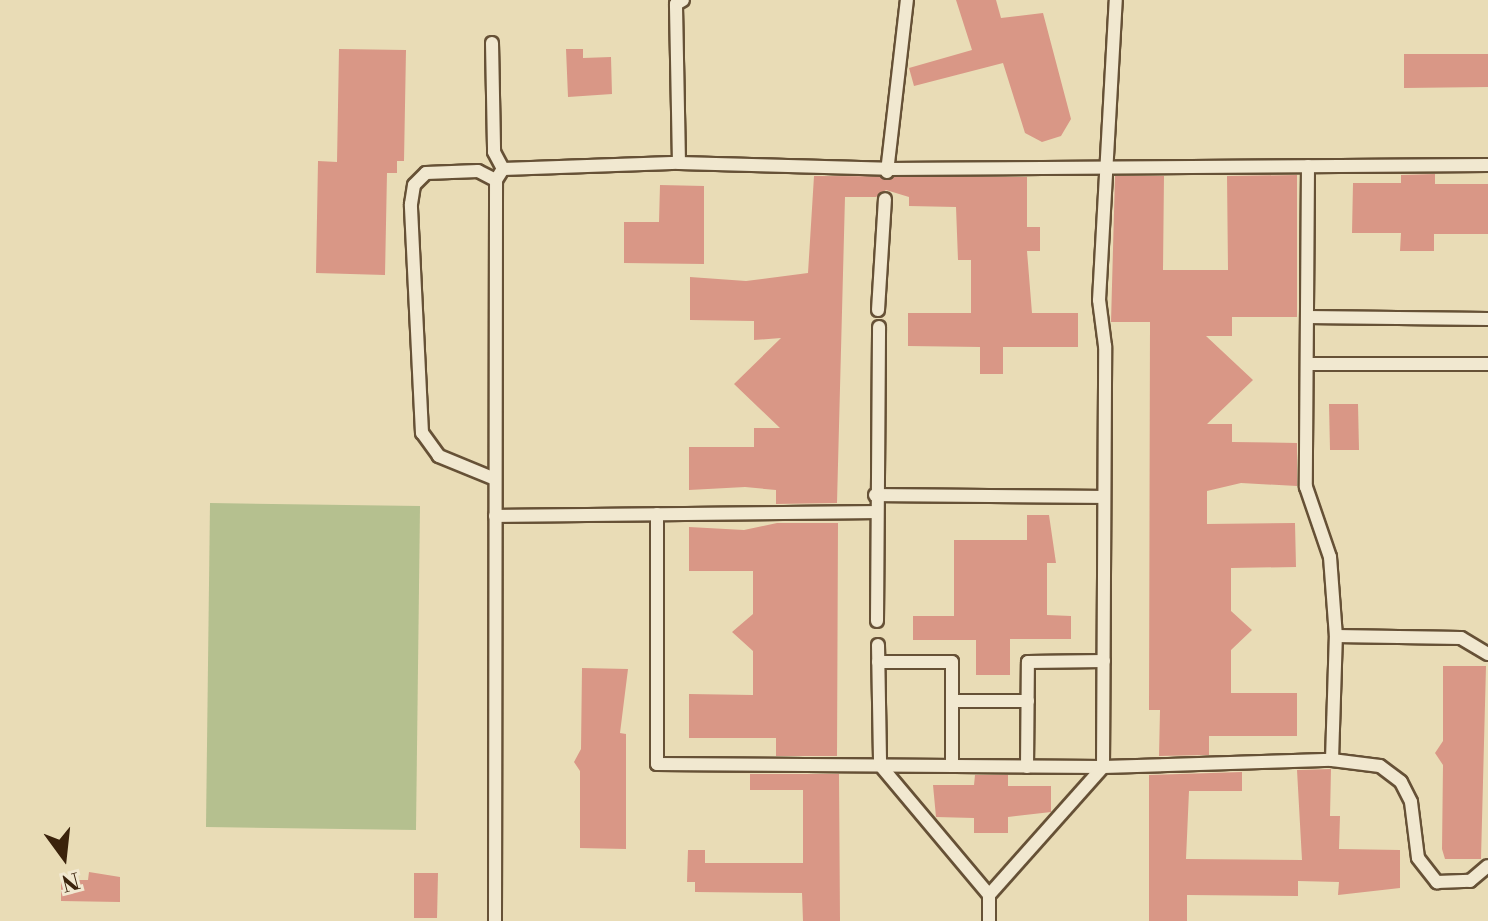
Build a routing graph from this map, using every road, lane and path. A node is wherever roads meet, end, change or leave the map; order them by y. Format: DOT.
graph roads {
  1 [pos="683,0"];
  2 [pos="907,0"];
  3 [pos="1116,0"];
  4 [pos="492,43"];
  5 [pos="679,163"];
  6 [pos="1488,165"];
  7 [pos="1308,166"];
  8 [pos="1104,167"];
  9 [pos="887,170"];
  10 [pos="499,174"];
  11 [pos="885,199"];
  12 [pos="878,310"];
  13 [pos="1307,317"];
  14 [pos="1488,319"];
  15 [pos="879,327"];
  16 [pos="1307,364"];
  17 [pos="1488,364"];
  18 [pos="495,479"];
  19 [pos="875,495"];
  20 [pos="1104,497"];
  21 [pos="875,512"];
  22 [pos="657,514"];
  23 [pos="495,516"];
  24 [pos="877,621"];
  25 [pos="1336,636"];
  26 [pos="878,645"];
  27 [pos="1488,654"];
  28 [pos="1104,661"];
  29 [pos="878,662"];
  30 [pos="952,701"];
  31 [pos="1028,701"];
  32 [pos="1332,760"];
  33 [pos="880,765"];
  34 [pos="952,766"];
  35 [pos="1027,767"];
  36 [pos="1103,767"];
  37 [pos="1488,866"];
  38 [pos="989,895"];
  39 [pos="495,921"];
  40 [pos="989,921"];
  1 -- 5 [label="lane"];
  2 -- 9 [label="lane"];
  3 -- 8 [label="lane"];
  4 -- 10 [label="lane"];
  5 -- 9 [label="lane"];
  5 -- 10 [label="lane"];
  6 -- 7 [label="lane"];
  7 -- 8 [label="lane"];
  7 -- 13 [label="lane"];
  8 -- 9 [label="lane"];
  8 -- 20 [label="lane"];
  10 -- 18 [label="lane"];
  10 -- 18 [label="lane"];
  11 -- 12 [label="lane"];
  13 -- 14 [label="lane"];
  13 -- 16 [label="lane"];
  15 -- 19 [label="lane"];
  16 -- 17 [label="lane"];
  16 -- 25 [label="lane"];
  18 -- 23 [label="lane"];
  19 -- 20 [label="lane"];
  19 -- 21 [label="lane"];
  20 -- 28 [label="lane"];
  21 -- 22 [label="lane"];
  21 -- 24 [label="lane"];
  22 -- 23 [label="lane"];
  22 -- 33 [label="lane"];
  23 -- 39 [label="lane"];
  25 -- 27 [label="lane"];
  25 -- 32 [label="lane"];
  26 -- 29 [label="lane"];
  28 -- 31 [label="lane"];
  28 -- 36 [label="lane"];
  29 -- 30 [label="lane"];
  29 -- 33 [label="lane"];
  30 -- 31 [label="lane"];
  30 -- 34 [label="lane"];
  31 -- 35 [label="lane"];
  32 -- 36 [label="lane"];
  32 -- 37 [label="lane"];
  33 -- 34 [label="lane"];
  33 -- 38 [label="lane"];
  34 -- 35 [label="lane"];
  35 -- 36 [label="lane"];
  36 -- 38 [label="lane"];
  38 -- 40 [label="lane"];
}
